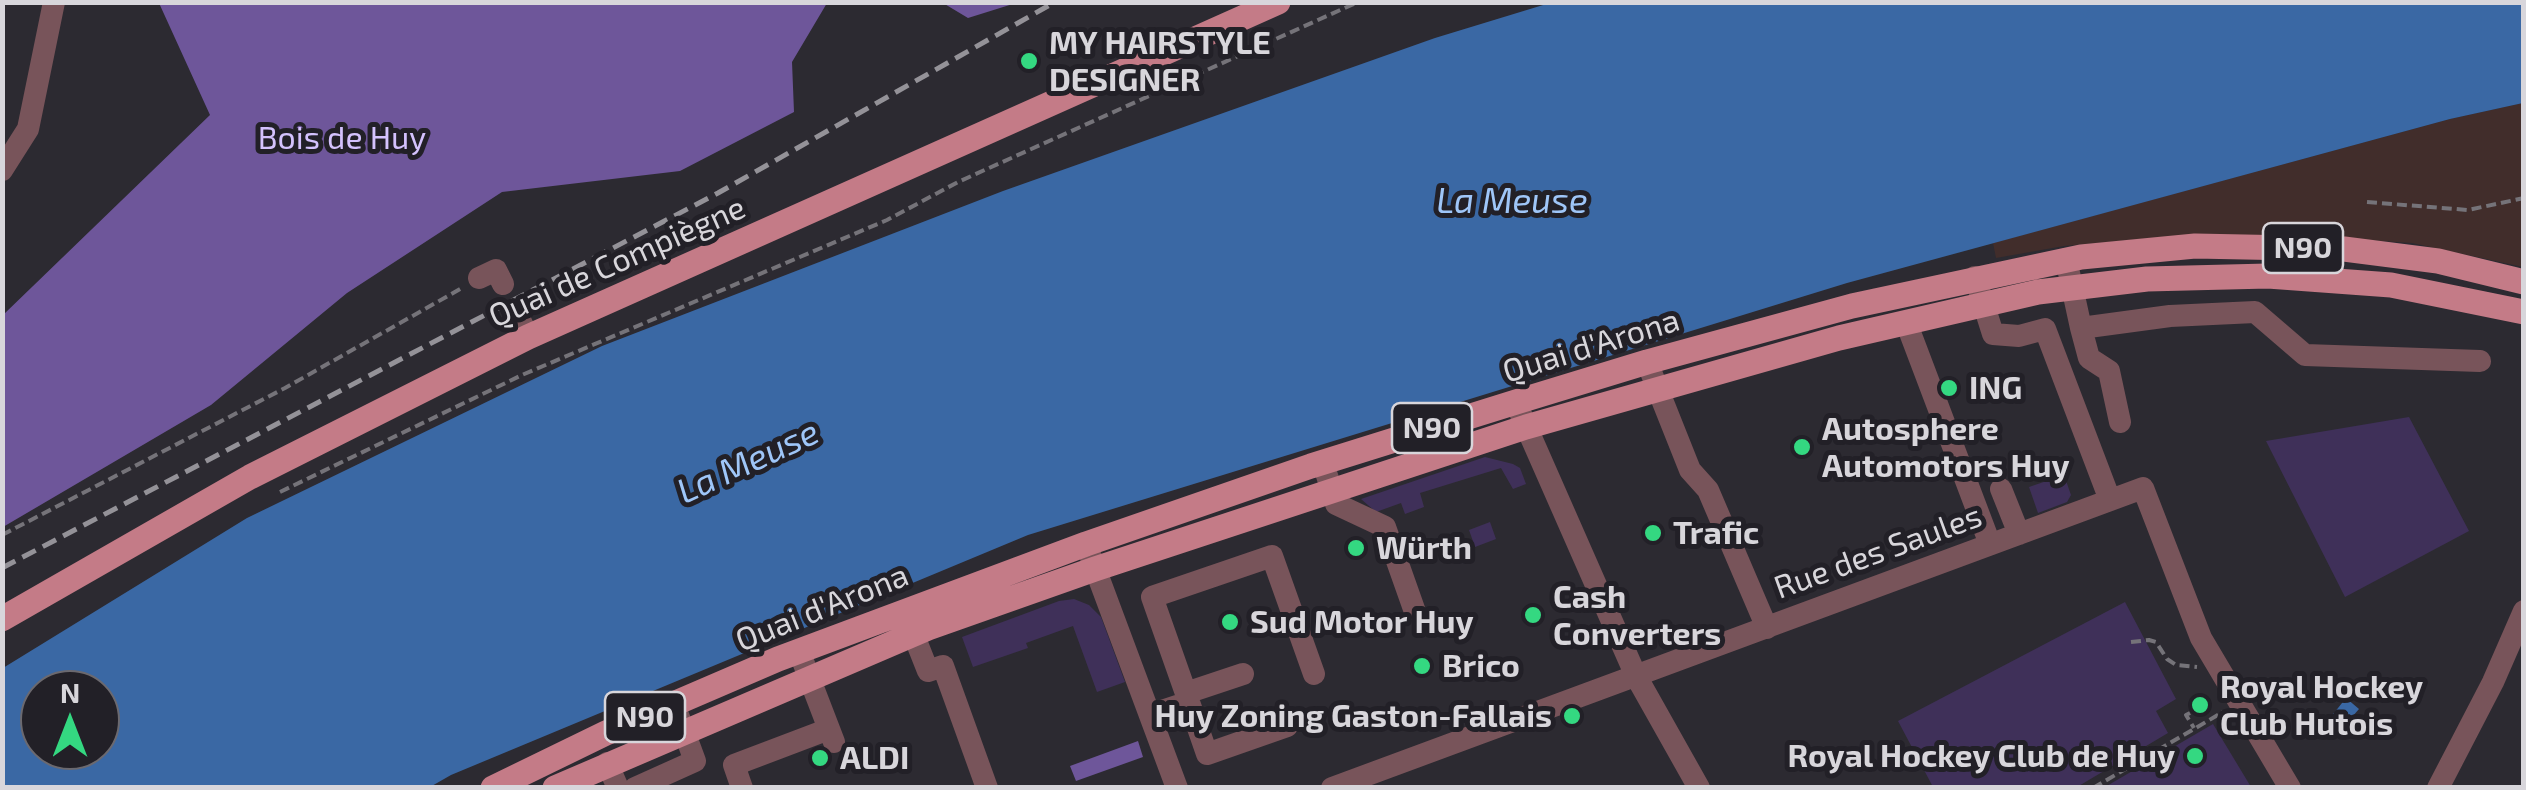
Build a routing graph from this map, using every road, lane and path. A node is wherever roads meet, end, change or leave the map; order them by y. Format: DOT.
graph roads {
  1 [pos="54,2"];
  2 [pos="1278,2"];
  3 [pos="1358,2"];
  4 [pos="2,170"];
  5 [pos="2524,198"];
  6 [pos="2367,202"];
  7 [pos="2066,260"];
  8 [pos="1976,277"];
  9 [pos="479,278"];
  10 [pos="2524,282"];
  11 [pos="503,284"];
  12 [pos="2072,288"];
  13 [pos="1984,304"];
  14 [pos="2524,312"];
  15 [pos="517,313"];
  16 [pos="1906,322"];
  17 [pos="2081,328"];
  18 [pos="528,337"];
  19 [pos="1647,362"];
  20 [pos="2480,362"];
  21 [pos="1657,390"];
  22 [pos="1516,402"];
  23 [pos="2120,422"];
  24 [pos="1526,427"];
  25 [pos="1323,463"];
  26 [pos="2001,489"];
  27 [pos="1332,491"];
  28 [pos="280,492"];
  29 [pos="2110,500"];
  30 [pos="2019,534"];
  31 [pos="2,535"];
  32 [pos="1086,544"];
  33 [pos="1990,544"];
  34 [pos="1095,569"];
  35 [pos="1414,609"];
  36 [pos="904,610"];
  37 [pos="2524,610"];
  38 [pos="2,619"];
  39 [pos="1767,628"];
  40 [pos="914,634"];
  41 [pos="2131,642"];
  42 [pos="798,651"];
  43 [pos="2214,659"];
  44 [pos="1243,674"];
  45 [pos="1314,674"];
  46 [pos="1636,676"];
  47 [pos="810,678"];
  48 [pos="1188,698"];
  49 [pos="674,704"];
  50 [pos="2190,713"];
  51 [pos="1150,715"];
  52 [pos="2201,724"];
  53 [pos="1288,726"];
  54 [pos="2194,728"];
  55 [pos="686,729"];
  56 [pos="607,763"];
  57 [pos="570,784"];
  58 [pos="493,788"];
  59 [pos="618,788"];
  60 [pos="636,788"];
  61 [pos="742,788"];
  62 [pos="987,788"];
  63 [pos="1177,788"];
  64 [pos="1332,788"];
  65 [pos="1699,788"];
  66 [pos="2092,788"];
  67 [pos="2290,788"];
  68 [pos="2438,788"];
  1 -- 4 [label="street"];
  2 -- 18 [label="main road, Quai de Compiègne"];
  3 -- 28 [label="path"];
  5 -- 6 [label="path"];
  7 -- 8 [label="main road, Quai d'Arona / N90"];
  7 -- 10 [label="main road, Quai d'Arona / N90"];
  7 -- 12 [label="street"];
  8 -- 13 [label="street"];
  8 -- 19 [label="main road, Quai d'Arona / N90"];
  9 -- 11 [label="street"];
  9 -- 31 [label="path"];
  12 -- 13 [label="main road, Quai d'Arona / N90"];
  12 -- 14 [label="main road, Quai d'Arona / N90"];
  12 -- 17 [label="street"];
  13 -- 16 [label="main road, Quai d'Arona / N90"];
  13 -- 29 [label="street"];
  15 -- 18 [label="street"];
  16 -- 21 [label="main road, Quai d'Arona / N90"];
  16 -- 33 [label="street"];
  17 -- 20 [label="street"];
  17 -- 23 [label="street"];
  18 -- 38 [label="main road, Quai de Compiègne"];
  19 -- 21 [label="street"];
  19 -- 22 [label="main road, Quai d'Arona / N90"];
  21 -- 24 [label="main road, Quai d'Arona / N90"];
  21 -- 39 [label="street"];
  22 -- 24 [label="street"];
  22 -- 25 [label="main road, Quai d'Arona / N90"];
  24 -- 27 [label="main road, Quai d'Arona / N90"];
  24 -- 46 [label="street"];
  25 -- 27 [label="street"];
  25 -- 32 [label="main road, Quai d'Arona / N90"];
  26 -- 30 [label="street"];
  27 -- 34 [label="main road, Quai d'Arona / N90"];
  27 -- 35 [label="street"];
  29 -- 30 [label="street, Rue des Saules"];
  29 -- 43 [label="street, Rue des Saules"];
  30 -- 33 [label="street, Rue des Saules"];
  32 -- 34 [label="street"];
  32 -- 36 [label="main road, Quai d'Arona / N90"];
  33 -- 39 [label="street, Rue des Saules"];
  34 -- 40 [label="main road, Quai d'Arona / N90"];
  34 -- 51 [label="street"];
  36 -- 40 [label="street"];
  36 -- 42 [label="main road, Quai d'Arona / N90"];
  37 -- 68 [label="street"];
  39 -- 46 [label="street, Rue des Saules"];
  40 -- 47 [label="main road, Quai d'Arona / N90"];
  40 -- 62 [label="street"];
  41 -- 43 [label="path"];
  42 -- 47 [label="street"];
  42 -- 49 [label="main road, Quai d'Arona / N90"];
  43 -- 67 [label="street"];
  44 -- 48 [label="street"];
  45 -- 48 [label="street"];
  46 -- 64 [label="street, Rue des Saules"];
  46 -- 65 [label="street"];
  47 -- 55 [label="main road, Quai d'Arona / N90"];
  47 -- 61 [label="street"];
  48 -- 51 [label="street"];
  48 -- 53 [label="street"];
  49 -- 55 [label="street"];
  49 -- 58 [label="main road, Quai d'Arona / N90"];
  50 -- 54 [label="path"];
  51 -- 63 [label="street"];
  52 -- 54 [label="path"];
  54 -- 66 [label="path"];
  55 -- 56 [label="main road, Quai d'Arona / N90"];
  55 -- 60 [label="street"];
  56 -- 57 [label="main road, Quai d'Arona / N90"];
  56 -- 59 [label="street"];
}
